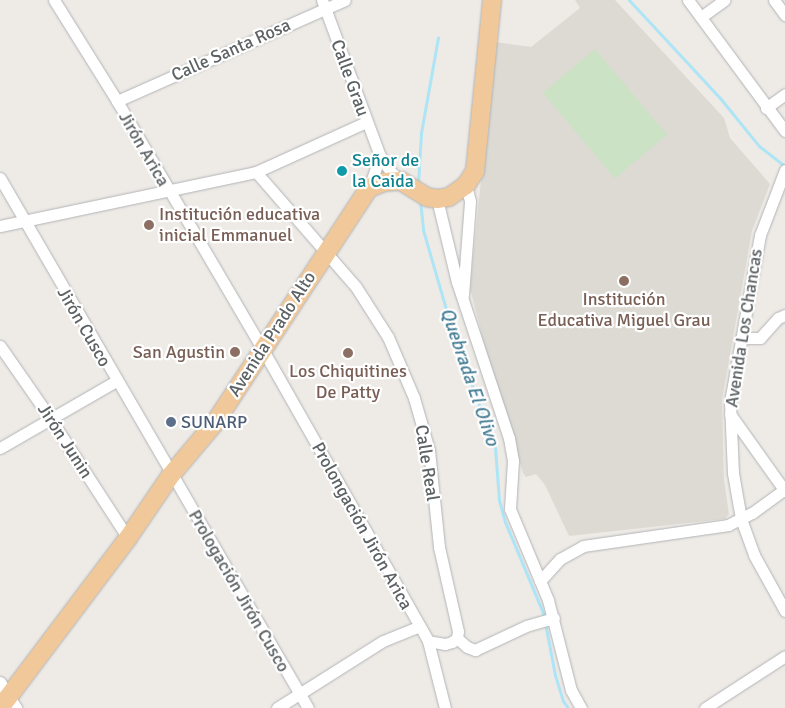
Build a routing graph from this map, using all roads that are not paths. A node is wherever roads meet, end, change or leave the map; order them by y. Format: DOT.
graph roads {
  1 [pos="54,0"];
  2 [pos="345,0"];
  3 [pos="481,0"];
  4 [pos="492,0"];
  5 [pos="688,0"];
  6 [pos="724,0"];
  7 [pos="774,0"];
  8 [pos="323,4"];
  9 [pos="785,15"];
  10 [pos="701,17"];
  11 [pos="785,94"];
  12 [pos="116,101"];
  13 [pos="766,108"];
  14 [pos="366,122"];
  15 [pos="785,131"];
  16 [pos="380,156"];
  17 [pos="785,170"];
  18 [pos="256,172"];
  19 [pos="0,178"];
  20 [pos="404,184"];
  21 [pos="466,185"];
  22 [pos="369,188"];
  23 [pos="168,189"];
  24 [pos="432,198"];
  25 [pos="22,220"];
  26 [pos="0,226"];
  27 [pos="326,252"];
  28 [pos="463,297"];
  29 [pos="785,315"];
  30 [pos="741,338"];
  31 [pos="0,346"];
  32 [pos="263,350"];
  33 [pos="116,381"];
  34 [pos="730,414"];
  35 [pos="50,418"];
  36 [pos="0,448"];
  37 [pos="171,475"];
  38 [pos="785,490"];
  39 [pos="741,519"];
  40 [pos="128,538"];
  41 [pos="540,581"];
  42 [pos="785,611"];
  43 [pos="548,620"];
  44 [pos="418,627"];
  45 [pos="457,638"];
  46 [pos="428,641"];
  47 [pos="785,656"];
  48 [pos="299,694"];
  49 [pos="6,698"];
  50 [pos="277,708"];
  51 [pos="308,708"];
  52 [pos="445,708"];
  53 [pos="581,708"];
  54 [pos="706,708"];
  1 -- 12 [label="street, Jirón Arica"];
  2 -- 8 [label="street, Calle Santa Rosa"];
  3 -- 21 [label="highway"];
  4 -- 21 [label="highway"];
  5 -- 10 [label="street"];
  6 -- 10 [label="street"];
  7 -- 9 [label="street"];
  8 -- 12 [label="street, Calle Santa Rosa"];
  8 -- 14 [label="street, Calle Grau"];
  10 -- 13 [label="street"];
  11 -- 13 [label="street"];
  12 -- 23 [label="street, Jirón Arica"];
  13 -- 15 [label="street"];
  14 -- 16 [label="street, Calle Grau"];
  14 -- 18 [label="street"];
  16 -- 20 [label="street, Calle Grau"];
  16 -- 22 [label="street"];
  17 -- 30 [label="street, Avenida Los Chancas"];
  18 -- 23 [label="street"];
  18 -- 27 [label="street, Calle Real"];
  19 -- 25 [label="street, Jirón Cusco"];
  20 -- 22 [label="highway"];
  20 -- 24 [label="highway"];
  21 -- 24 [label="highway"];
  21 -- 28 [label="street"];
  22 -- 27 [label="highway, Avenida Prado Alto"];
  23 -- 25 [label="street"];
  23 -- 32 [label="street, Jirón Arica"];
  24 -- 28 [label="street"];
  25 -- 26 [label="street"];
  25 -- 33 [label="street, Jirón Cusco"];
  27 -- 32 [label="highway, Avenida Prado Alto"];
  27 -- 45 [label="street, Calle Real"];
  28 -- 41 [label="street"];
  29 -- 30 [label="street"];
  30 -- 34 [label="street, Avenida Los Chancas"];
  31 -- 35 [label="street, Jirón Junin"];
  32 -- 37 [label="highway, Avenida Prado Alto"];
  32 -- 44 [label="street, Prolongación Jirón Arica"];
  33 -- 35 [label="street"];
  33 -- 37 [label="street, Jirón Cusco"];
  34 -- 38 [label="street"];
  34 -- 39 [label="street, Avenida Los Chancas"];
  35 -- 36 [label="street"];
  35 -- 40 [label="street, Jirón Junin"];
  37 -- 40 [label="highway, Avenida Prado Alto"];
  37 -- 48 [label="street, Prologación Jirón Cusco"];
  38 -- 39 [label="street"];
  39 -- 41 [label="street"];
  39 -- 42 [label="street, Avenida Los Chancas"];
  40 -- 49 [label="highway, Avenida Prado Alto"];
  41 -- 43 [label="street"];
  43 -- 45 [label="street"];
  43 -- 53 [label="street"];
  44 -- 46 [label="street, Prolongación Jirón Arica"];
  44 -- 48 [label="street"];
  45 -- 46 [label="street"];
  46 -- 52 [label="street, Prolongación Jirón Arica"];
  47 -- 54 [label="street"];
  48 -- 50 [label="street"];
  48 -- 51 [label="street, Prologación Jirón Cusco"];
}
